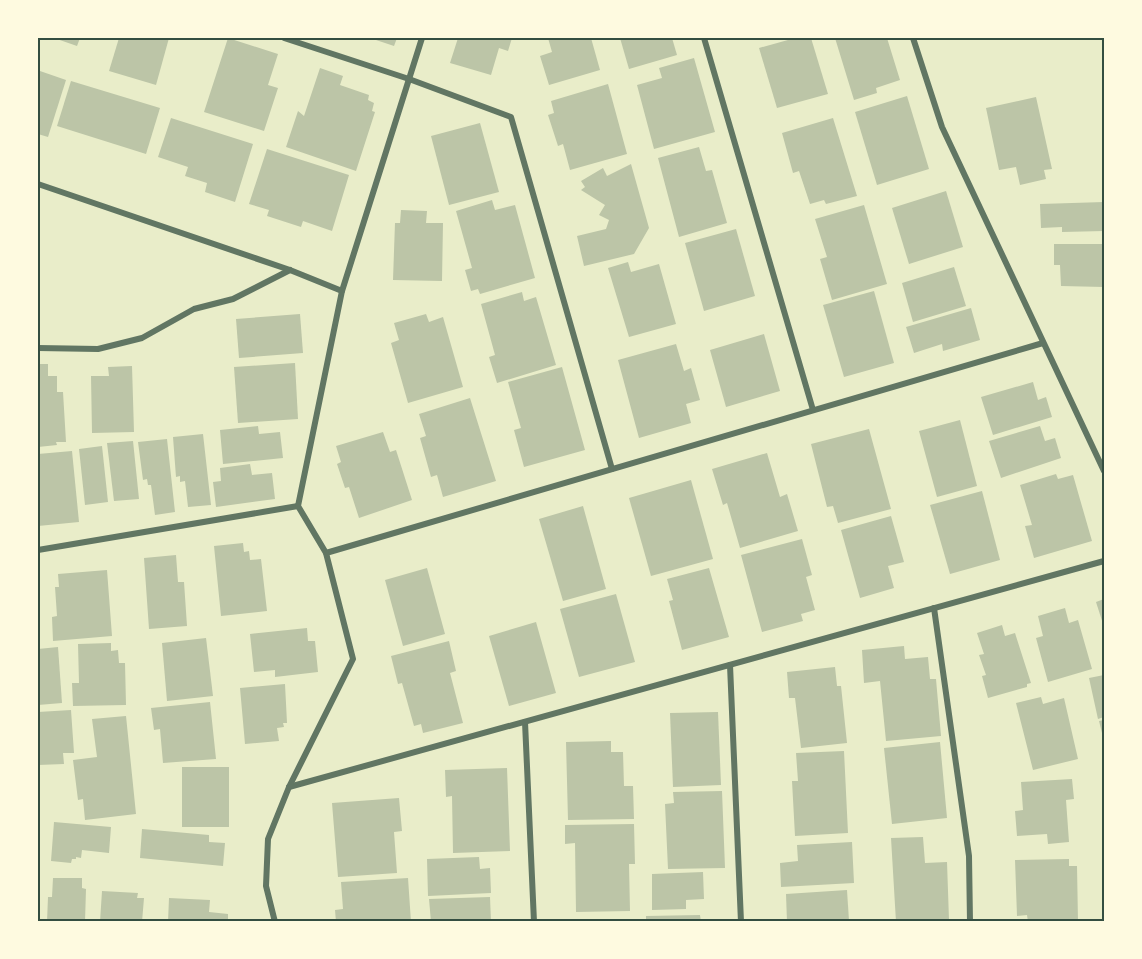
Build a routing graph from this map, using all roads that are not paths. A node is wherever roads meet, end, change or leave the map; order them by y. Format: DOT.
graph roads {
  1 [pos="285,38"];
  2 [pos="422,38"];
  3 [pos="704,38"];
  4 [pos="913,38"];
  5 [pos="409,78"];
  6 [pos="38,184"];
  7 [pos="290,270"];
  8 [pos="342,291"];
  9 [pos="1043,343"];
  10 [pos="38,348"];
  11 [pos="813,410"];
  12 [pos="612,469"];
  13 [pos="1104,471"];
  14 [pos="298,506"];
  15 [pos="38,550"];
  16 [pos="326,553"];
  17 [pos="1104,561"];
  18 [pos="934,609"];
  19 [pos="730,665"];
  20 [pos="525,722"];
  21 [pos="289,787"];
  22 [pos="275,921"];
  23 [pos="534,921"];
  24 [pos="741,921"];
  25 [pos="970,921"];
  1 -- 5 [label="street"];
  2 -- 5 [label="street"];
  3 -- 11 [label="street"];
  4 -- 9 [label="street"];
  5 -- 8 [label="street"];
  5 -- 12 [label="street"];
  6 -- 7 [label="street"];
  7 -- 8 [label="street"];
  7 -- 10 [label="street"];
  8 -- 14 [label="street"];
  9 -- 11 [label="street"];
  9 -- 13 [label="street"];
  11 -- 12 [label="street"];
  12 -- 16 [label="street"];
  14 -- 15 [label="street"];
  14 -- 16 [label="street"];
  16 -- 21 [label="street"];
  17 -- 18 [label="street"];
  18 -- 19 [label="street"];
  18 -- 25 [label="street"];
  19 -- 20 [label="street"];
  19 -- 24 [label="street"];
  20 -- 21 [label="street"];
  20 -- 23 [label="street"];
  21 -- 22 [label="street"];
}
